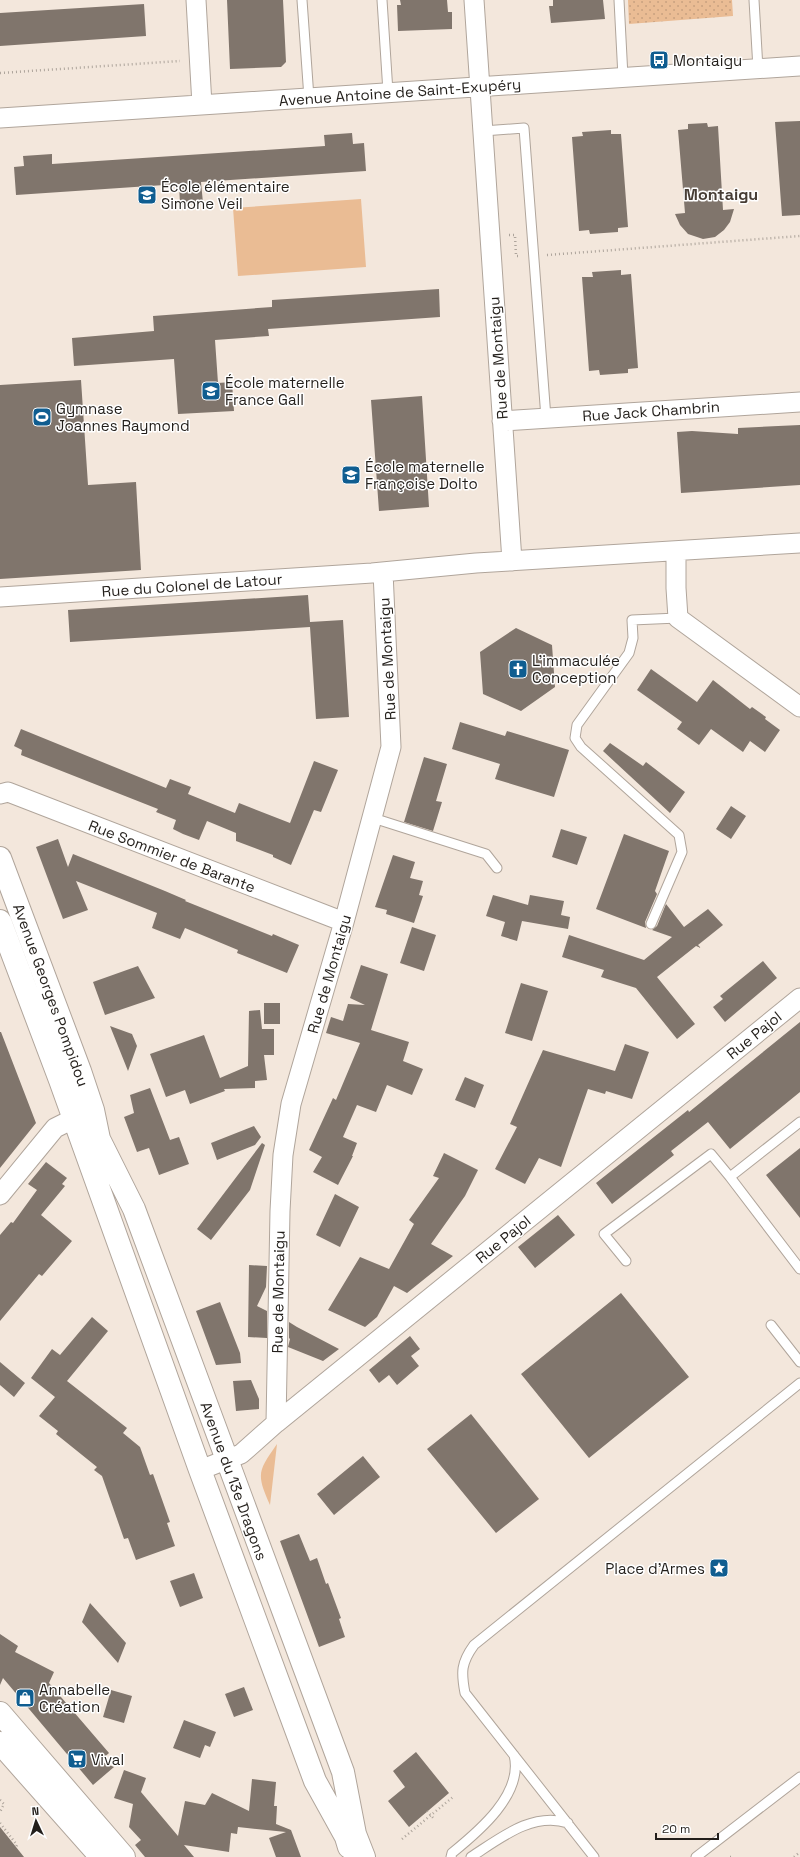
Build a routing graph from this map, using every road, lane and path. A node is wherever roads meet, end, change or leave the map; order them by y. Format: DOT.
graph roads {
  1 [pos="196,0"];
  2 [pos="302,0"];
  3 [pos="382,0"];
  4 [pos="474,0"];
  5 [pos="619,0"];
  6 [pos="754,0"];
  7 [pos="200,60"];
  8 [pos="800,66"];
  9 [pos="758,69"];
  10 [pos="0,73"];
  11 [pos="623,77"];
  12 [pos="480,87"];
  13 [pos="388,92"];
  14 [pos="309,98"];
  15 [pos="202,105"];
  16 [pos="0,118"];
  17 [pos="483,131"];
  18 [pos="800,236"];
  19 [pos="490,237"];
  20 [pos="534,255"];
  21 [pos="800,402"];
  22 [pos="546,418"];
  23 [pos="502,421"];
  24 [pos="800,543"];
  25 [pos="676,551"];
  26 [pos="512,561"];
  27 [pos="383,572"];
  28 [pos="0,597"];
  29 [pos="678,618"];
  30 [pos="800,707"];
  31 [pos="0,794"];
  32 [pos="373,818"];
  33 [pos="0,858"];
  34 [pos="497,868"];
  35 [pos="0,921"];
  36 [pos="344,922"];
  37 [pos="651,924"];
  38 [pos="800,998"];
  39 [pos="93,1110"];
  40 [pos="73,1118"];
  41 [pos="800,1122"];
  42 [pos="730,1177"];
  43 [pos="0,1195"];
  44 [pos="626,1261"];
  45 [pos="800,1268"];
  46 [pos="771,1325"];
  47 [pos="800,1362"];
  48 [pos="800,1382"];
  49 [pos="276,1423"];
  50 [pos="226,1460"];
  51 [pos="200,1470"];
  52 [pos="0,1713"];
  53 [pos="0,1743"];
  54 [pos="514,1754"];
  55 [pos="800,1777"];
  56 [pos="453,1797"];
  57 [pos="0,1800"];
  58 [pos="0,1812"];
  59 [pos="427,1812"];
  60 [pos="431,1815"];
  61 [pos="435,1820"];
  62 [pos="0,1823"];
  63 [pos="568,1823"];
  64 [pos="402,1839"];
  65 [pos="16,1846"];
  66 [pos="800,1852"];
  67 [pos="101,1857"];
  68 [pos="124,1857"];
  69 [pos="353,1857"];
  70 [pos="364,1857"];
  71 [pos="451,1857"];
  72 [pos="471,1857"];
  73 [pos="594,1857"];
  74 [pos="696,1857"];
  75 [pos="730,1857"];
  76 [pos="733,1857"];
  77 [pos="794,1857"];
  1 -- 7 [label="street"];
  2 -- 14 [label="lane"];
  3 -- 13 [label="lane"];
  4 -- 12 [label="street, Rue de Montaigu"];
  5 -- 11 [label="lane"];
  6 -- 9 [label="lane"];
  7 -- 10 [label="path"];
  7 -- 15 [label="street"];
  8 -- 9 [label="street, Avenue Antoine de Saint-Exupéry"];
  9 -- 11 [label="street, Avenue Antoine de Saint-Exupéry"];
  11 -- 12 [label="street, Avenue Antoine de Saint-Exupéry"];
  12 -- 13 [label="street, Avenue Antoine de Saint-Exupéry"];
  12 -- 17 [label="street, Rue de Montaigu"];
  13 -- 14 [label="street, Avenue Antoine de Saint-Exupéry"];
  14 -- 15 [label="street, Avenue Antoine de Saint-Exupéry"];
  15 -- 16 [label="street, Avenue Antoine de Saint-Exupéry"];
  17 -- 19 [label="street, Rue de Montaigu"];
  17 -- 20 [label="lane"];
  18 -- 20 [label="path"];
  19 -- 20 [label="path"];
  19 -- 23 [label="street, Rue de Montaigu"];
  20 -- 22 [label="lane"];
  21 -- 22 [label="street, Rue Jack Chambrin"];
  22 -- 23 [label="street, Rue Jack Chambrin"];
  23 -- 26 [label="street, Rue de Montaigu"];
  24 -- 25 [label="street"];
  25 -- 26 [label="street"];
  25 -- 29 [label="street"];
  26 -- 27 [label="street"];
  27 -- 28 [label="street, Rue du Colonel de Latour"];
  27 -- 32 [label="street, Rue de Montaigu"];
  29 -- 30 [label="street"];
  29 -- 37 [label="lane"];
  31 -- 36 [label="street, Rue Sommier de Barante"];
  32 -- 34 [label="lane"];
  32 -- 36 [label="street, Rue de Montaigu"];
  33 -- 39 [label="main road, Avenue Georges Pompidou"];
  35 -- 40 [label="main road, Avenue Georges Pompidou"];
  36 -- 49 [label="street, Rue de Montaigu"];
  38 -- 49 [label="street, Rue Pajol"];
  39 -- 40 [label="street"];
  39 -- 50 [label="main road, Avenue du 13e Dragons"];
  40 -- 43 [label="street"];
  40 -- 51 [label="main road, Avenue du 13e Dragons"];
  41 -- 42 [label="lane"];
  42 -- 44 [label="lane"];
  42 -- 45 [label="lane"];
  46 -- 47 [label="lane"];
  48 -- 54 [label="lane"];
  49 -- 50 [label="street, Rue Pajol"];
  50 -- 51 [label="street, Rue Pajol"];
  50 -- 70 [label="main road, Avenue du 13e Dragons"];
  51 -- 69 [label="main road, Avenue du 13e Dragons"];
  52 -- 68 [label="main road"];
  53 -- 67 [label="main road"];
  54 -- 63 [label="lane"];
  54 -- 71 [label="lane"];
  55 -- 74 [label="lane"];
  56 -- 60 [label="path"];
  57 -- 58 [label="path"];
  59 -- 60 [label="path"];
  60 -- 61 [label="path"];
  60 -- 64 [label="path"];
  62 -- 65 [label="path"];
  63 -- 72 [label="lane"];
  63 -- 73 [label="lane"];
  66 -- 77 [label="path"];
  75 -- 76 [label="path"];
}
